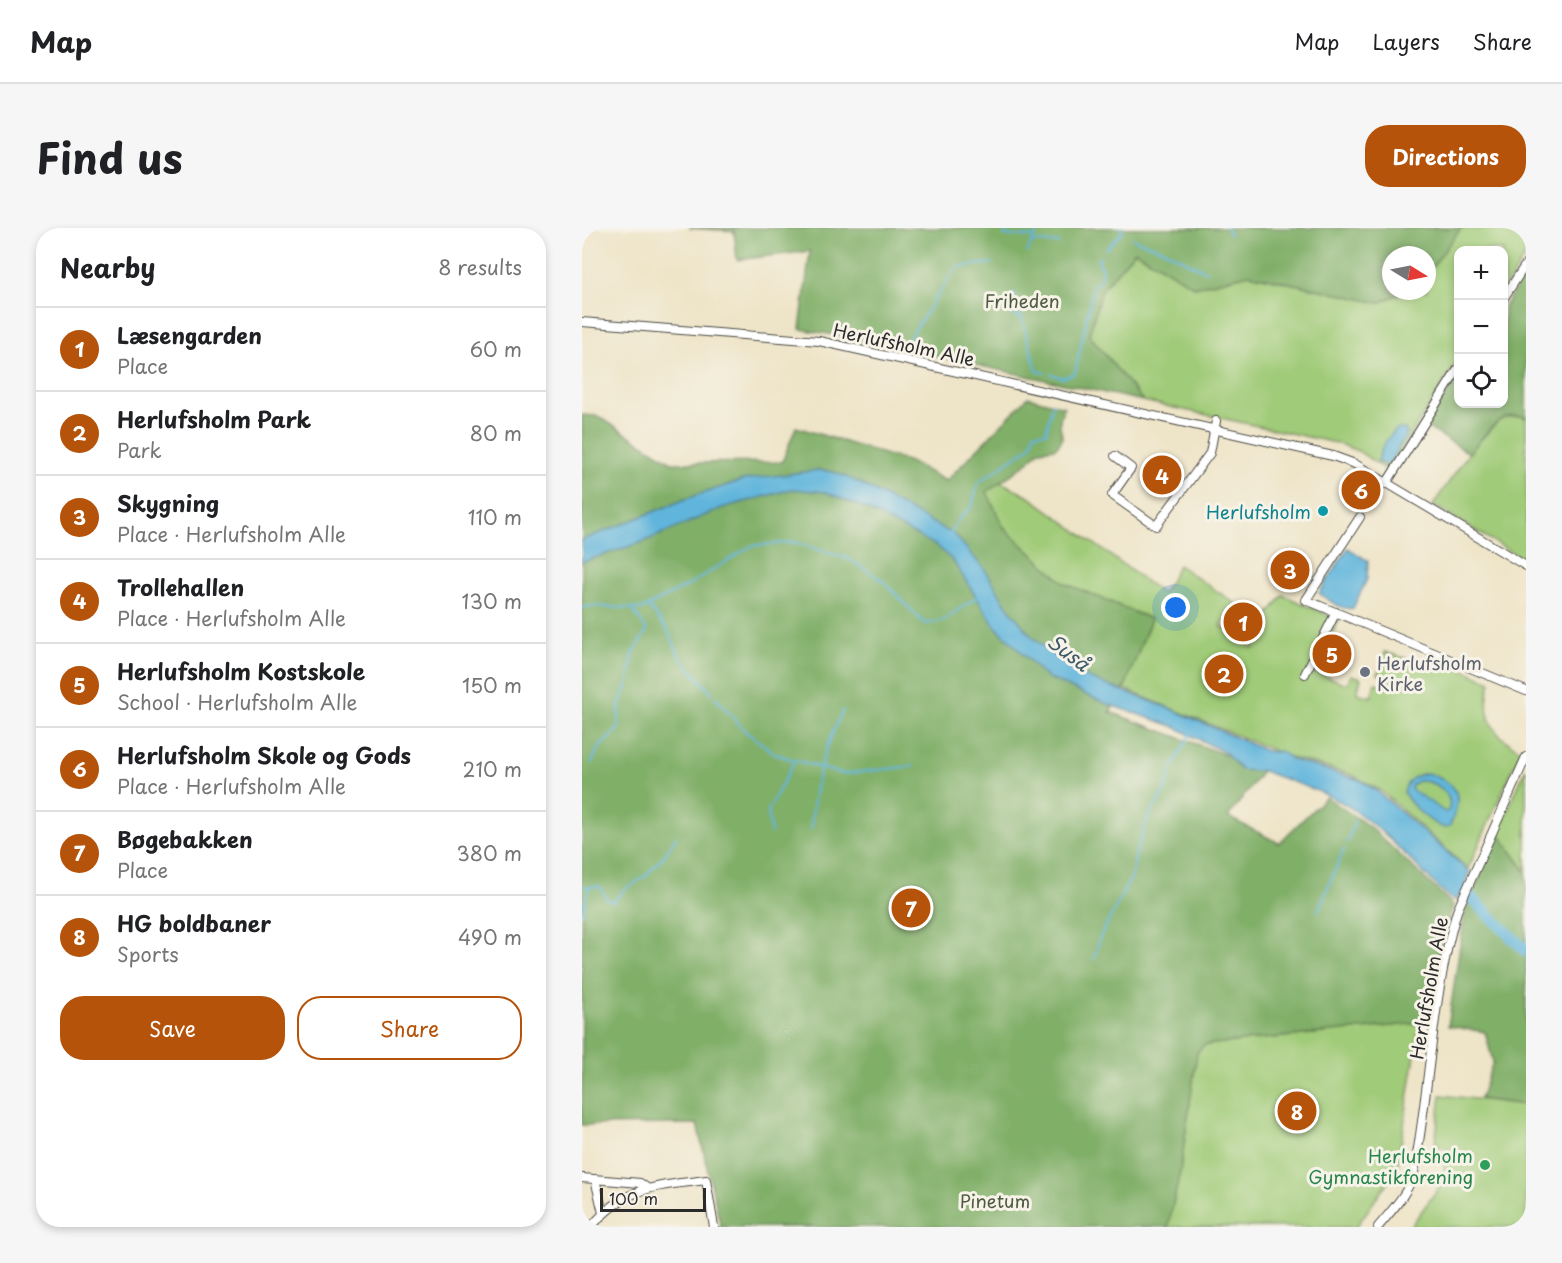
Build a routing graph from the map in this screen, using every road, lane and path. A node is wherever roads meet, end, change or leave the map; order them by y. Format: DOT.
graph roads {
  1 [pos="1526,264"];
  2 [pos="1508,291"];
  3 [pos="582,322"];
  4 [pos="1454,375"];
  5 [pos="1216,425"];
  6 [pos="1115,456"];
  7 [pos="1386,484"];
  8 [pos="1360,517"];
  9 [pos="1526,566"];
  10 [pos="1336,612"];
  11 [pos="1305,674"];
  12 [pos="1526,690"];
  13 [pos="1526,757"];
  14 [pos="582,1178"];
  15 [pos="595,1179"];
  16 [pos="647,1188"];
  17 [pos="603,1213"];
  18 [pos="591,1227"];
  19 [pos="714,1227"];
  20 [pos="1378,1227"];
  1 -- 2 [label="street"];
  3 -- 5 [label="street, Herlufsholm Alle"];
  4 -- 7 [label="street"];
  5 -- 6 [label="street"];
  5 -- 7 [label="street, Herlufsholm Alle"];
  7 -- 9 [label="street, Herlufsholm Alle"];
  8 -- 10 [label="street"];
  10 -- 11 [label="street"];
  10 -- 12 [label="street"];
  13 -- 20 [label="street, Herlufsholm Alle"];
  14 -- 15 [label="street"];
  15 -- 16 [label="street"];
  15 -- 17 [label="street"];
  16 -- 17 [label="street"];
  16 -- 19 [label="street"];
  17 -- 18 [label="street"];
}
